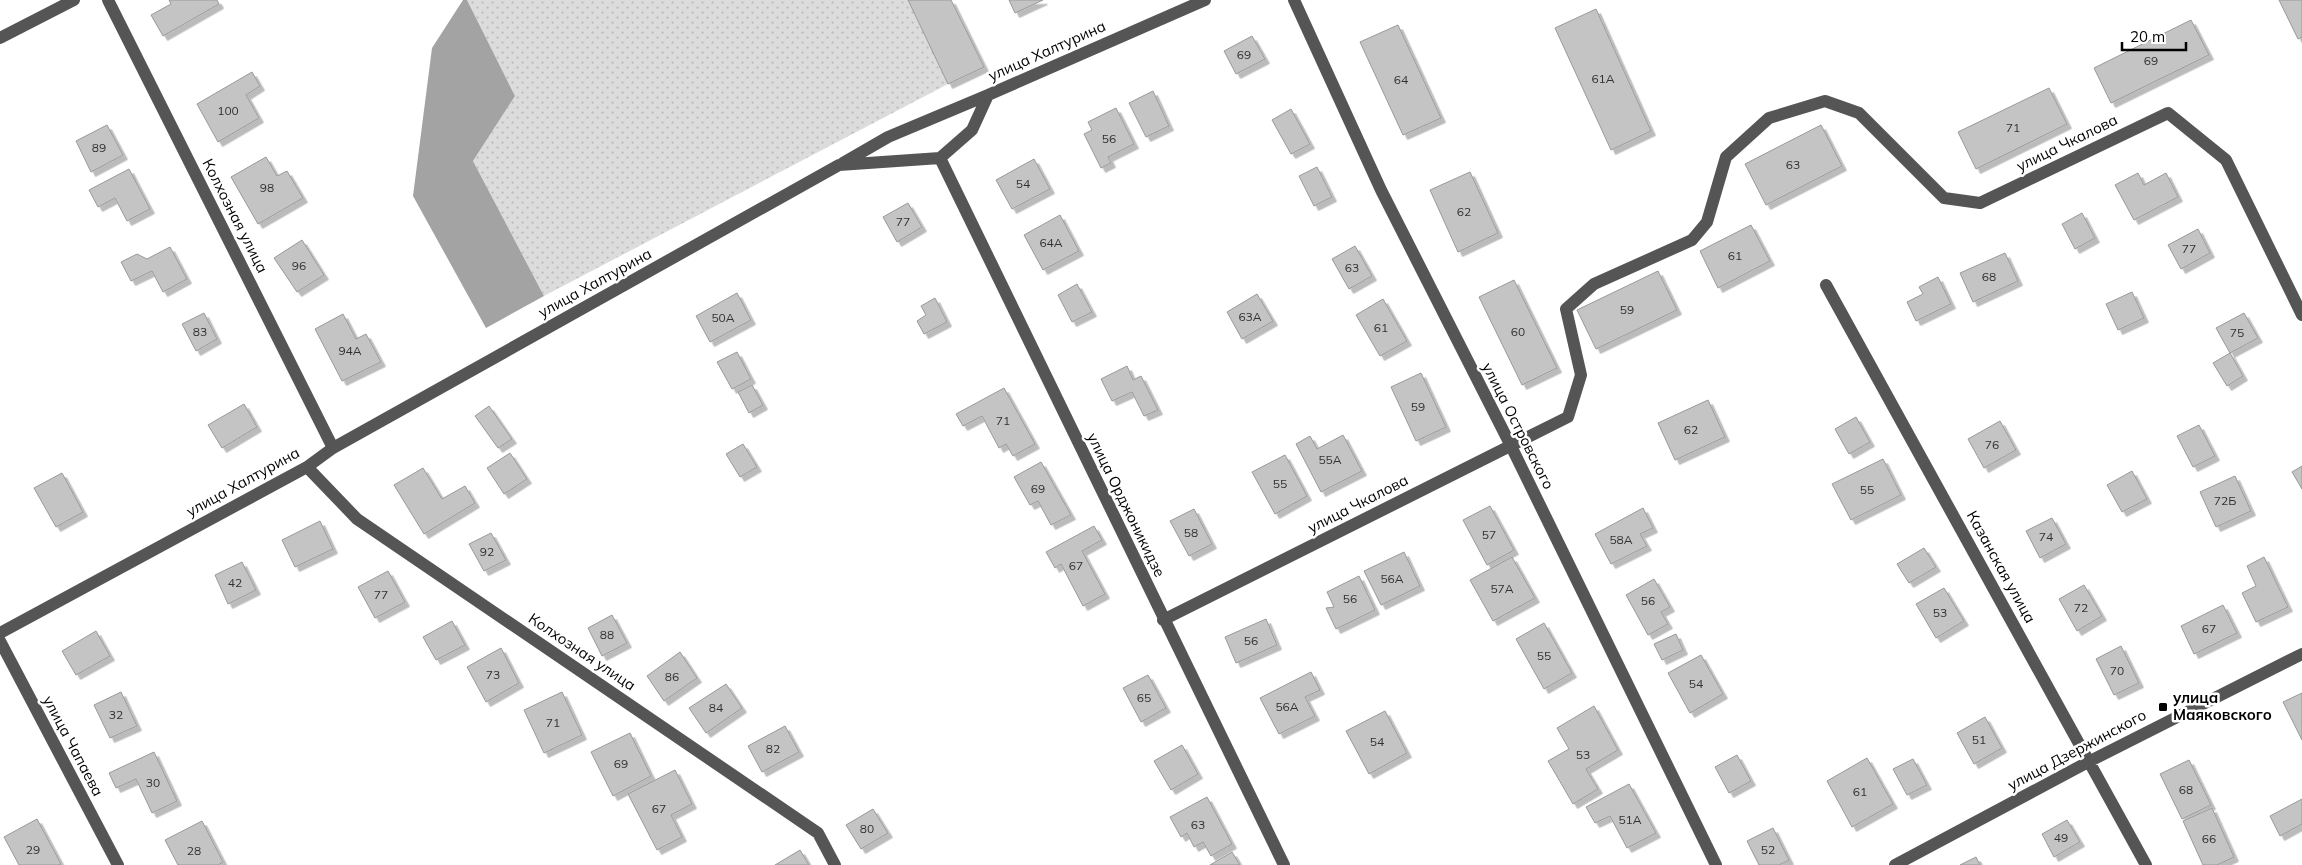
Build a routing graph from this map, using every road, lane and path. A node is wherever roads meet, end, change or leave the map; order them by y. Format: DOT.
graph roads {
  1 [pos="74,0"];
  2 [pos="108,0"];
  3 [pos="1205,0"];
  4 [pos="1294,0"];
  5 [pos="0,38"];
  6 [pos="988,95"];
  7 [pos="940,158"];
  8 [pos="839,165"];
  9 [pos="1826,285"];
  10 [pos="2302,315"];
  11 [pos="1511,446"];
  12 [pos="333,448"];
  13 [pos="306,467"];
  14 [pos="1163,620"];
  15 [pos="0,633"];
  16 [pos="0,641"];
  17 [pos="2302,654"];
  18 [pos="2090,761"];
  19 [pos="118,865"];
  20 [pos="836,865"];
  21 [pos="1284,865"];
  22 [pos="1716,865"];
  23 [pos="1895,865"];
  24 [pos="2146,865"];
  1 -- 5 [label="street"];
  2 -- 12 [label="street, Колхозная улица"];
  3 -- 6 [label="street, улица Халтурина"];
  4 -- 11 [label="street, улица Островского"];
  6 -- 7 [label="street, улица Халтурина"];
  6 -- 8 [label="street"];
  7 -- 8 [label="street, улица Халтурина"];
  7 -- 14 [label="street, улица Орджоникидзе"];
  8 -- 12 [label="street, улица Халтурина"];
  9 -- 18 [label="street, Казанская улица"];
  10 -- 11 [label="street, улица Чкалова"];
  11 -- 14 [label="street, улица Чкалова"];
  11 -- 22 [label="street, улица Островского"];
  12 -- 13 [label="street, улица Халтурина"];
  13 -- 15 [label="street, улица Халтурина"];
  13 -- 20 [label="street, Колхозная улица"];
  14 -- 21 [label="street, улица Орджоникидзе"];
  16 -- 19 [label="street, улица Чапаева"];
  17 -- 18 [label="street, улица Дзержинского"];
  18 -- 23 [label="street, улица Дзержинского"];
  18 -- 24 [label="street, Казанская улица"];
}
